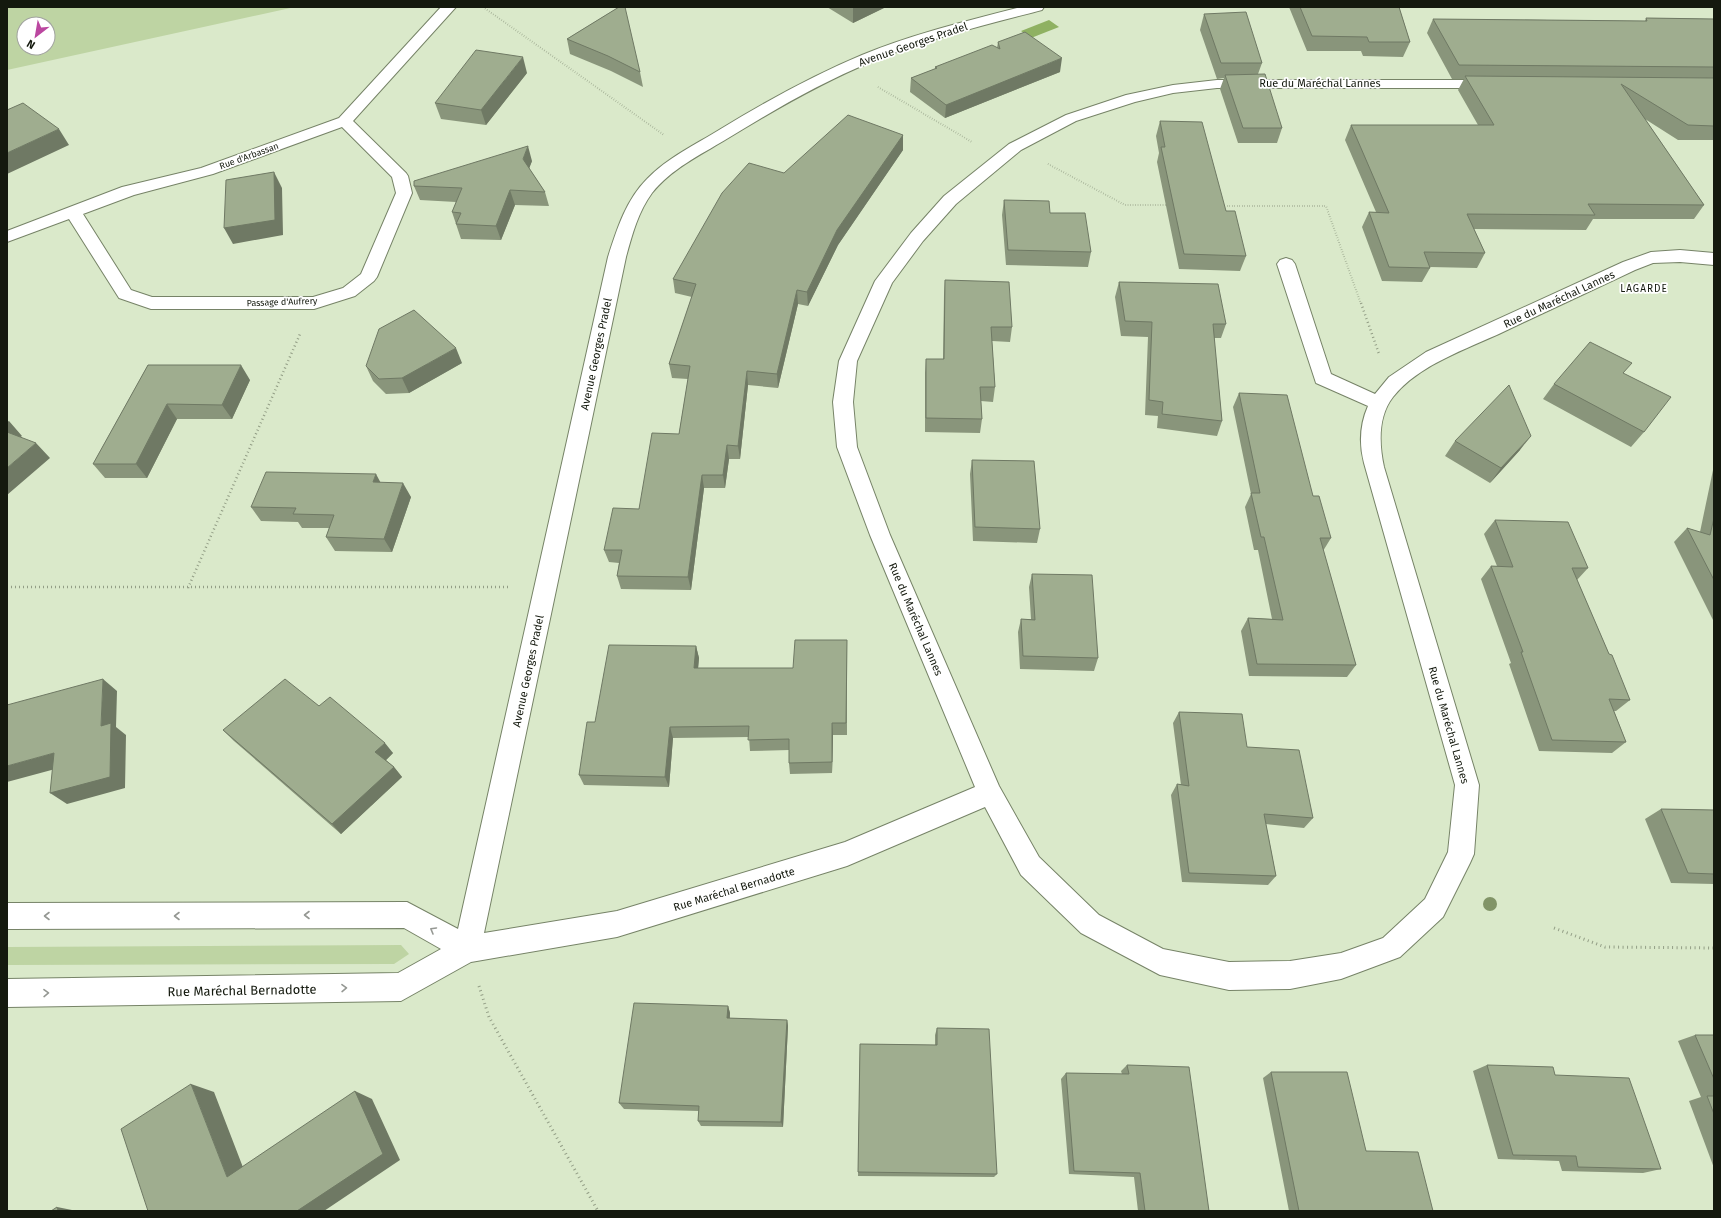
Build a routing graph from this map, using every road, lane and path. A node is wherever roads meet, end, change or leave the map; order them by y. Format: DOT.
graph roads {
  1 [pos="449,7"];
  2 [pos="483,7"];
  3 [pos="1037,7"];
  4 [pos="844,68"];
  5 [pos="1508,85"];
  6 [pos="344,121"];
  7 [pos="1008,153"];
  8 [pos="691,154"];
  9 [pos="1171,205"];
  10 [pos="1218,206"];
  11 [pos="73,212"];
  12 [pos="7,237"];
  13 [pos="1714,259"];
  14 [pos="1286,264"];
  15 [pos="314,303"];
  16 [pos="1406,373"];
  17 [pos="1378,403"];
  18 [pos="7,587"];
  19 [pos="547,587"];
  20 [pos="188,588"];
  21 [pos="990,793"];
  22 [pos="7,916"];
  23 [pos="1554,928"];
  24 [pos="1714,948"];
  25 [pos="467,949"];
  26 [pos="7,993"];
  27 [pos="598,1211"];
  1 -- 6 [label="street, Rue d'Arbassan"];
  2 -- 8 [label="path"];
  3 -- 4 [label="street, Avenue Georges Pradel"];
  4 -- 7 [label="path"];
  4 -- 8 [label="street, Avenue Georges Pradel"];
  5 -- 7 [label="street, Rue du Maréchal Lannes"];
  6 -- 11 [label="street, Rue d'Arbassan"];
  6 -- 15 [label="street, Passage d'Aufrery"];
  7 -- 9 [label="path"];
  7 -- 21 [label="street, Rue du Maréchal Lannes"];
  8 -- 19 [label="street, Avenue Georges Pradel"];
  10 -- 16 [label="path"];
  11 -- 12 [label="street, Rue d'Arbassan"];
  11 -- 15 [label="street, Passage d'Aufrery"];
  13 -- 16 [label="street, Rue du Maréchal Lannes"];
  14 -- 17 [label="street"];
  15 -- 20 [label="path"];
  16 -- 17 [label="street, Rue du Maréchal Lannes"];
  17 -- 21 [label="street, Rue du Maréchal Lannes"];
  18 -- 20 [label="path"];
  19 -- 20 [label="path"];
  19 -- 25 [label="street, Avenue Georges Pradel"];
  21 -- 25 [label="street, Rue Maréchal Bernadotte"];
  25 -- 22 [label="street, one-way"];
  23 -- 24 [label="path"];
  26 -- 25 [label="street, Rue Maréchal Bernadotte, one-way"];
  25 -- 27 [label="path"];
}
